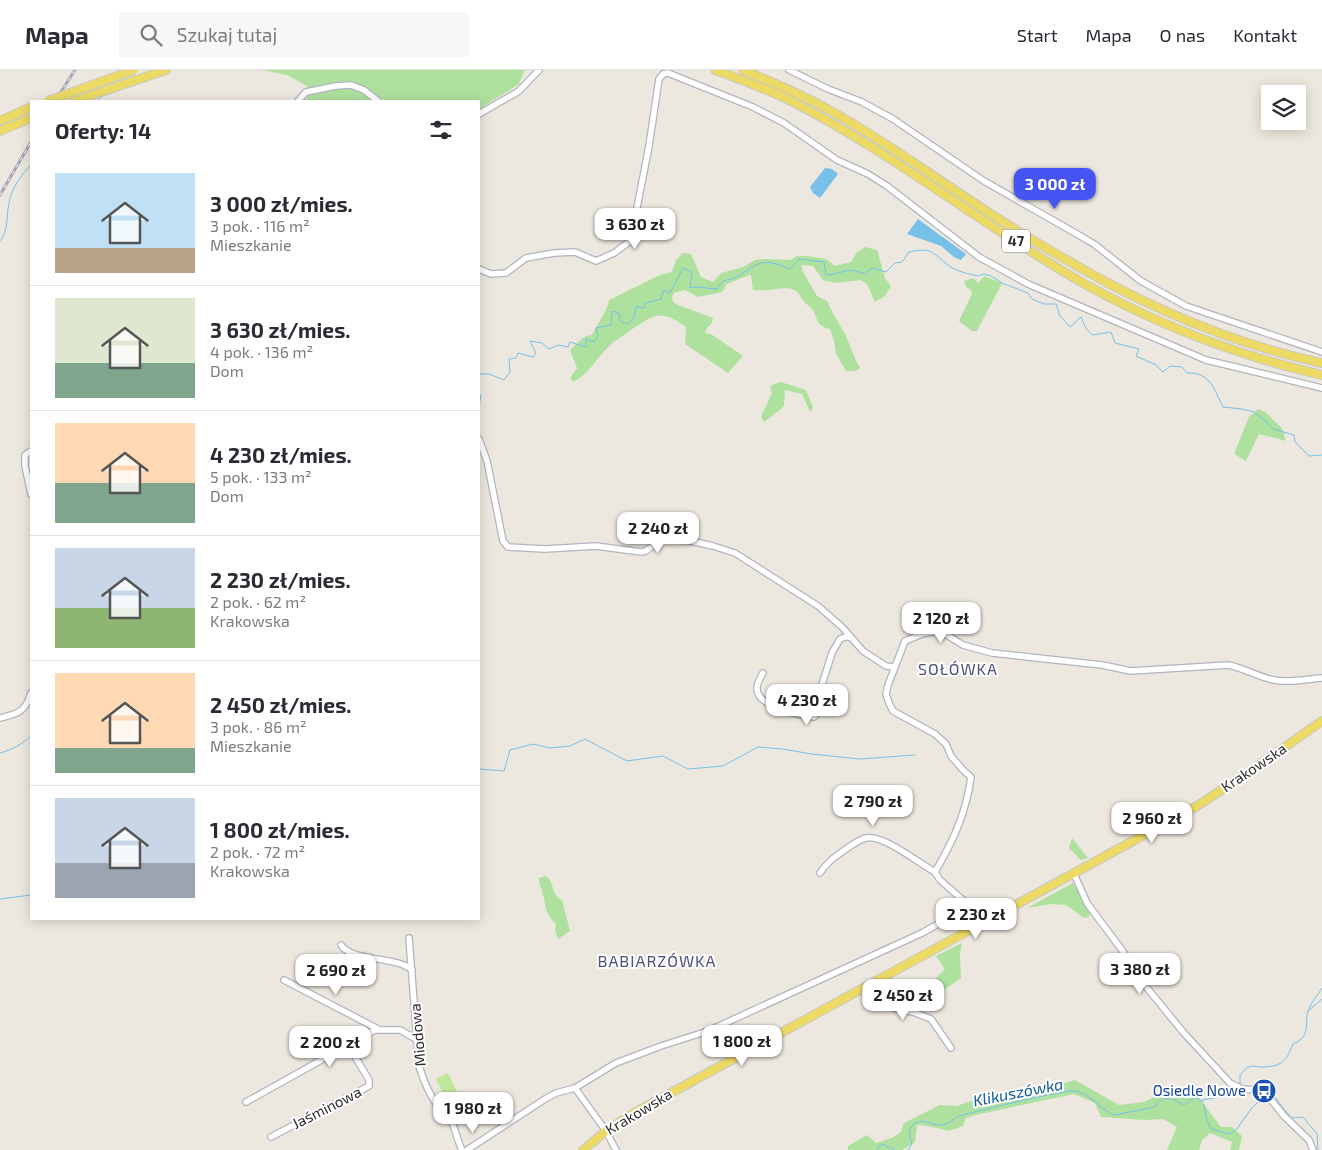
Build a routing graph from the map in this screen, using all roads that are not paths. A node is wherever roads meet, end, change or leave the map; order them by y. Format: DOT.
graph roads {
  1 [pos="134,70"];
  2 [pos="166,70"];
  3 [pos="539,70"];
  4 [pos="715,70"];
  5 [pos="743,70"];
  6 [pos="789,70"];
  7 [pos="51,100"];
  8 [pos="77,100"];
  9 [pos="299,100"];
  10 [pos="377,100"];
  11 [pos="28,108"];
  12 [pos="480,113"];
  13 [pos="30,118"];
  14 [pos="0,121"];
  15 [pos="0,131"];
  16 [pos="480,269"];
  17 [pos="1322,352"];
  18 [pos="1322,363"];
  19 [pos="1322,374"];
  20 [pos="1322,388"];
  21 [pos="480,442"];
  22 [pos="30,452"];
  23 [pos="30,489"];
  24 [pos="850,637"];
  25 [pos="894,667"];
  26 [pos="763,674"];
  27 [pos="1322,678"];
  28 [pos="30,696"];
  29 [pos="0,718"];
  30 [pos="1322,721"];
  31 [pos="935,872"];
  32 [pos="820,873"];
  33 [pos="1074,874"];
  34 [pos="970,906"];
  35 [pos="985,922"];
  36 [pos="409,938"];
  37 [pos="341,945"];
  38 [pos="412,970"];
  39 [pos="284,980"];
  40 [pos="867,986"];
  41 [pos="379,1030"];
  42 [pos="416,1038"];
  43 [pos="348,1045"];
  44 [pos="951,1048"];
  45 [pos="575,1088"];
  46 [pos="246,1102"];
  47 [pos="606,1131"];
  48 [pos="270,1137"];
  49 [pos="462,1150"];
  50 [pos="467,1150"];
  51 [pos="583,1150"];
  52 [pos="616,1150"];
  53 [pos="1313,1150"];
  1 -- 7 [label="main road, bridge"];
  2 -- 8 [label="main road"];
  3 -- 12 [label="street"];
  4 -- 19 [label="main road, 47"];
  5 -- 18 [label="main road, 47"];
  6 -- 17 [label="street"];
  9 -- 10 [label="street"];
  11 -- 14 [label="main road"];
  13 -- 15 [label="main road"];
  16 -- 20 [label="street"];
  21 -- 24 [label="street"];
  22 -- 23 [label="street"];
  24 -- 25 [label="street"];
  24 -- 26 [label="street"];
  25 -- 27 [label="street"];
  25 -- 31 [label="street"];
  28 -- 29 [label="street"];
  30 -- 33 [label="main road, Krakowska"];
  31 -- 32 [label="street"];
  31 -- 34 [label="street"];
  33 -- 35 [label="main road, Krakowska"];
  33 -- 53 [label="street"];
  34 -- 35 [label="street"];
  34 -- 45 [label="street"];
  35 -- 40 [label="main road, Krakowska"];
  36 -- 38 [label="street, Miodowa"];
  37 -- 38 [label="street"];
  38 -- 42 [label="street, Miodowa"];
  39 -- 41 [label="street"];
  40 -- 44 [label="street"];
  40 -- 47 [label="main road, Krakowska"];
  41 -- 42 [label="street"];
  41 -- 43 [label="street"];
  42 -- 49 [label="street, Miodowa"];
  43 -- 46 [label="street"];
  43 -- 48 [label="street, Jaśminowa"];
  45 -- 47 [label="street"];
  45 -- 50 [label="street"];
  47 -- 51 [label="main road, Krakowska"];
  47 -- 52 [label="street"];
}
